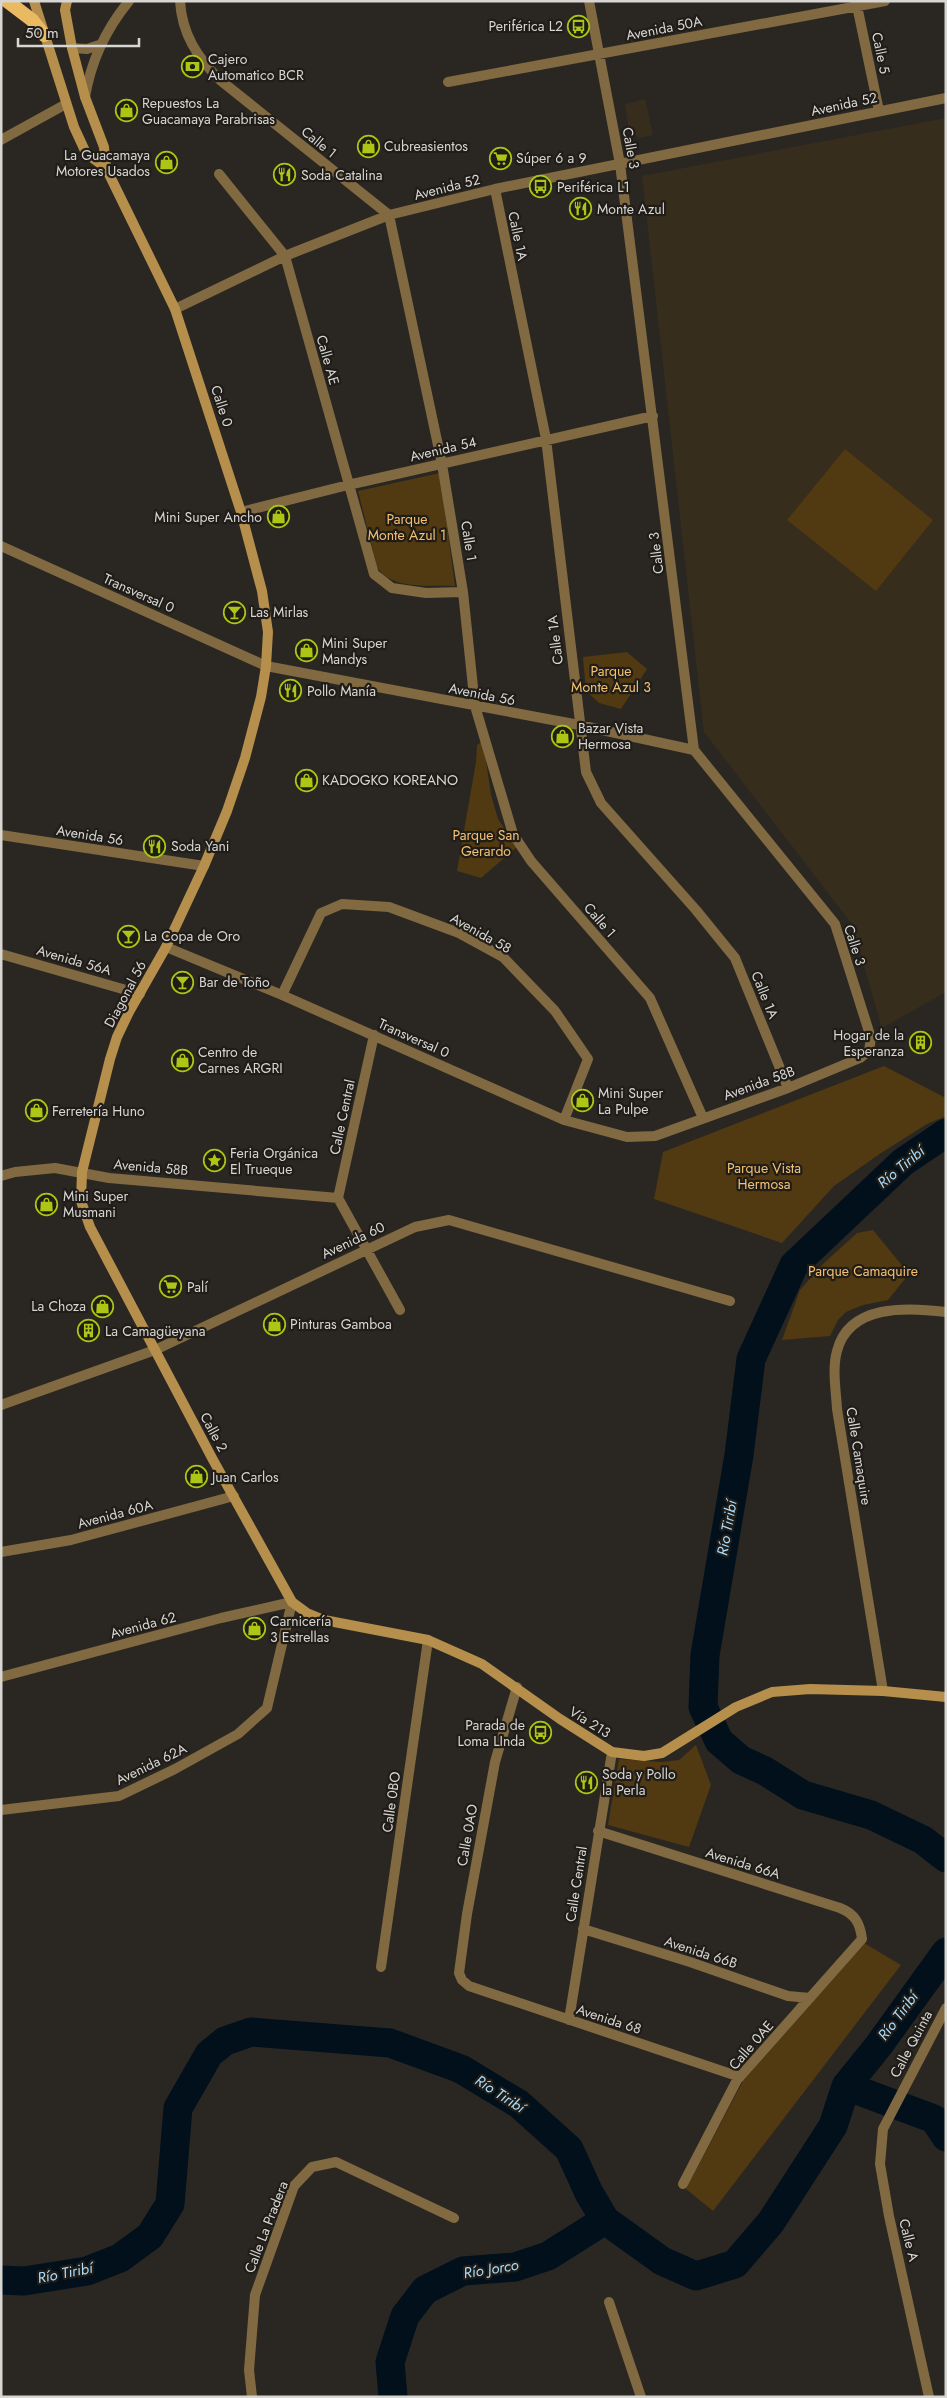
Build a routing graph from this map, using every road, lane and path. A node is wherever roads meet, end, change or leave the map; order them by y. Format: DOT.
graph roads {
  1 [pos="7,1"];
  2 [pos="34,1"];
  3 [pos="67,1"];
  4 [pos="129,1"];
  5 [pos="180,1"];
  6 [pos="589,1"];
  7 [pos="885,1"];
  8 [pos="856,4"];
  9 [pos="44,36"];
  10 [pos="102,44"];
  11 [pos="72,48"];
  12 [pos="600,54"];
  13 [pos="448,82"];
  14 [pos="85,97"];
  15 [pos="946,98"];
  16 [pos="66,104"];
  17 [pos="879,111"];
  18 [pos="1,140"];
  19 [pos="620,164"];
  20 [pos="106,168"];
  21 [pos="219,174"];
  22 [pos="495,190"];
  23 [pos="389,216"];
  24 [pos="285,256"];
  25 [pos="175,309"];
  26 [pos="653,416"];
  27 [pos="546,439"];
  28 [pos="442,464"];
  29 [pos="348,485"];
  30 [pos="241,512"];
  31 [pos="1,546"];
  32 [pos="463,592"];
  33 [pos="266,666"];
  34 [pos="475,706"];
  35 [pos="579,725"];
  36 [pos="694,750"];
  37 [pos="1,835"];
  38 [pos="204,866"];
  39 [pos="166,947"];
  40 [pos="1,954"];
  41 [pos="140,994"];
  42 [pos="282,994"];
  43 [pos="374,1035"];
  44 [pos="869,1051"];
  45 [pos="788,1088"];
  46 [pos="703,1118"];
  47 [pos="564,1120"];
  48 [pos="655,1136"];
  49 [pos="82,1172"];
  50 [pos="1,1176"];
  51 [pos="338,1198"];
  52 [pos="368,1248"];
  53 [pos="730,1301"];
  54 [pos="400,1310"];
  55 [pos="946,1312"];
  56 [pos="155,1350"];
  57 [pos="1,1405"];
  58 [pos="234,1496"];
  59 [pos="1,1552"];
  60 [pos="292,1602"];
  61 [pos="428,1640"];
  62 [pos="1,1677"];
  63 [pos="517,1687"];
  64 [pos="883,1691"];
  65 [pos="946,1698"];
  66 [pos="612,1752"];
  67 [pos="1,1810"];
  68 [pos="598,1831"];
  69 [pos="583,1929"];
  70 [pos="862,1939"];
  71 [pos="381,1967"];
  72 [pos="469,1986"];
  73 [pos="810,1998"];
  74 [pos="946,2008"];
  75 [pos="569,2020"];
  76 [pos="740,2077"];
  77 [pos="900,2092"];
  78 [pos="683,2184"];
  79 [pos="454,2218"];
  80 [pos="609,2302"];
  81 [pos="252,2397"];
  82 [pos="641,2397"];
  83 [pos="929,2397"];
  1 -- 9 [label="highway"];
  2 -- 9 [label="main road, Calle 0"];
  3 -- 11 [label="main road, Calle 0"];
  4 -- 10 [label="street"];
  5 -- 23 [label="street, Calle 1"];
  6 -- 12 [label="street, Calle 3"];
  7 -- 8 [label="street, Avenida 50A"];
  8 -- 12 [label="street, Avenida 50A"];
  8 -- 17 [label="street, Calle 5"];
  9 -- 16 [label="main road, Calle 0"];
  10 -- 11 [label="street"];
  10 -- 14 [label="street"];
  11 -- 14 [label="main road, Calle 0"];
  12 -- 13 [label="street, Avenida 50A"];
  12 -- 19 [label="street, Calle 3"];
  14 -- 20 [label="main road, Calle 0"];
  15 -- 17 [label="street, Avenida 52"];
  16 -- 18 [label="street"];
  16 -- 20 [label="main road, Calle 0"];
  17 -- 19 [label="street, Avenida 52"];
  19 -- 22 [label="street, Avenida 52"];
  19 -- 26 [label="street, Calle 3"];
  20 -- 25 [label="main road, Calle 0"];
  21 -- 24 [label="street, Calle AE"];
  22 -- 23 [label="street, Avenida 52"];
  22 -- 27 [label="street, Calle 1A"];
  23 -- 24 [label="street, Avenida 52"];
  23 -- 28 [label="street, Calle 1"];
  24 -- 25 [label="street, Avenida 52"];
  24 -- 29 [label="street, Calle AE"];
  25 -- 30 [label="main road, Calle 0"];
  26 -- 27 [label="street, Avenida 54"];
  26 -- 36 [label="street, Calle 3"];
  27 -- 28 [label="street, Avenida 54"];
  27 -- 35 [label="street, Calle 1A"];
  28 -- 29 [label="street, Avenida 54"];
  28 -- 32 [label="street, Calle 1"];
  29 -- 30 [label="street, Avenida 54"];
  29 -- 32 [label="street, Calle AE"];
  30 -- 33 [label="main road, Calle 0"];
  31 -- 33 [label="street, Transversal 0"];
  32 -- 34 [label="street, Calle 1"];
  33 -- 34 [label="street, Avenida 56"];
  33 -- 38 [label="main road, Diagonal 56"];
  34 -- 35 [label="street, Avenida 56"];
  34 -- 46 [label="street, Calle 1"];
  35 -- 36 [label="street, Avenida 56"];
  35 -- 45 [label="street, Calle 1A"];
  36 -- 44 [label="street, Calle 3"];
  37 -- 38 [label="street, Avenida 56"];
  38 -- 39 [label="main road, Diagonal 56"];
  39 -- 41 [label="main road, Diagonal 56"];
  39 -- 42 [label="street, Transversal 0"];
  40 -- 41 [label="street, Avenida 56A"];
  41 -- 49 [label="main road, Diagonal 56"];
  42 -- 43 [label="street, Transversal 0"];
  42 -- 47 [label="street, Avenida 58"];
  43 -- 47 [label="street, Transversal 0"];
  43 -- 51 [label="street, Calle Central"];
  44 -- 45 [label="street, Avenida 58B"];
  45 -- 46 [label="street, Avenida 58B"];
  46 -- 48 [label="street, Avenida 58B"];
  47 -- 48 [label="street, Transversal 0"];
  49 -- 50 [label="street"];
  49 -- 51 [label="street, Avenida 58B"];
  49 -- 56 [label="main road, Calle 2"];
  51 -- 52 [label="street"];
  52 -- 53 [label="street, Avenida 60"];
  52 -- 54 [label="street"];
  52 -- 56 [label="street, Avenida 60"];
  55 -- 64 [label="street, Calle Camaquire"];
  56 -- 57 [label="street, Avenida 60"];
  56 -- 58 [label="main road, Calle 2"];
  58 -- 59 [label="street, Avenida 60A"];
  58 -- 60 [label="main road, Calle 2"];
  60 -- 61 [label="main road, Vía 213"];
  60 -- 62 [label="street, Avenida 62"];
  60 -- 67 [label="street, Avenida 62A"];
  61 -- 63 [label="main road, Vía 213"];
  61 -- 71 [label="street, Calle 0BO"];
  63 -- 66 [label="main road, Vía 213"];
  63 -- 72 [label="street, Calle 0AO"];
  64 -- 65 [label="main road, Vía 213"];
  64 -- 66 [label="main road, Vía 213"];
  66 -- 68 [label="street, Calle Central"];
  68 -- 69 [label="street, Calle Central"];
  68 -- 70 [label="street, Avenida 66A"];
  69 -- 73 [label="street, Avenida 66B"];
  69 -- 75 [label="street, Calle Central"];
  70 -- 73 [label="street, Calle 0AE"];
  72 -- 75 [label="street, Avenida 68"];
  73 -- 76 [label="street, Calle 0AE"];
  74 -- 77 [label="street, Calle Quinta"];
  75 -- 76 [label="street, Avenida 68"];
  76 -- 78 [label="street, Calle 0AE"];
  77 -- 83 [label="street, Calle A"];
  79 -- 81 [label="street, Calle La Pradera"];
  80 -- 82 [label="street"];
}
